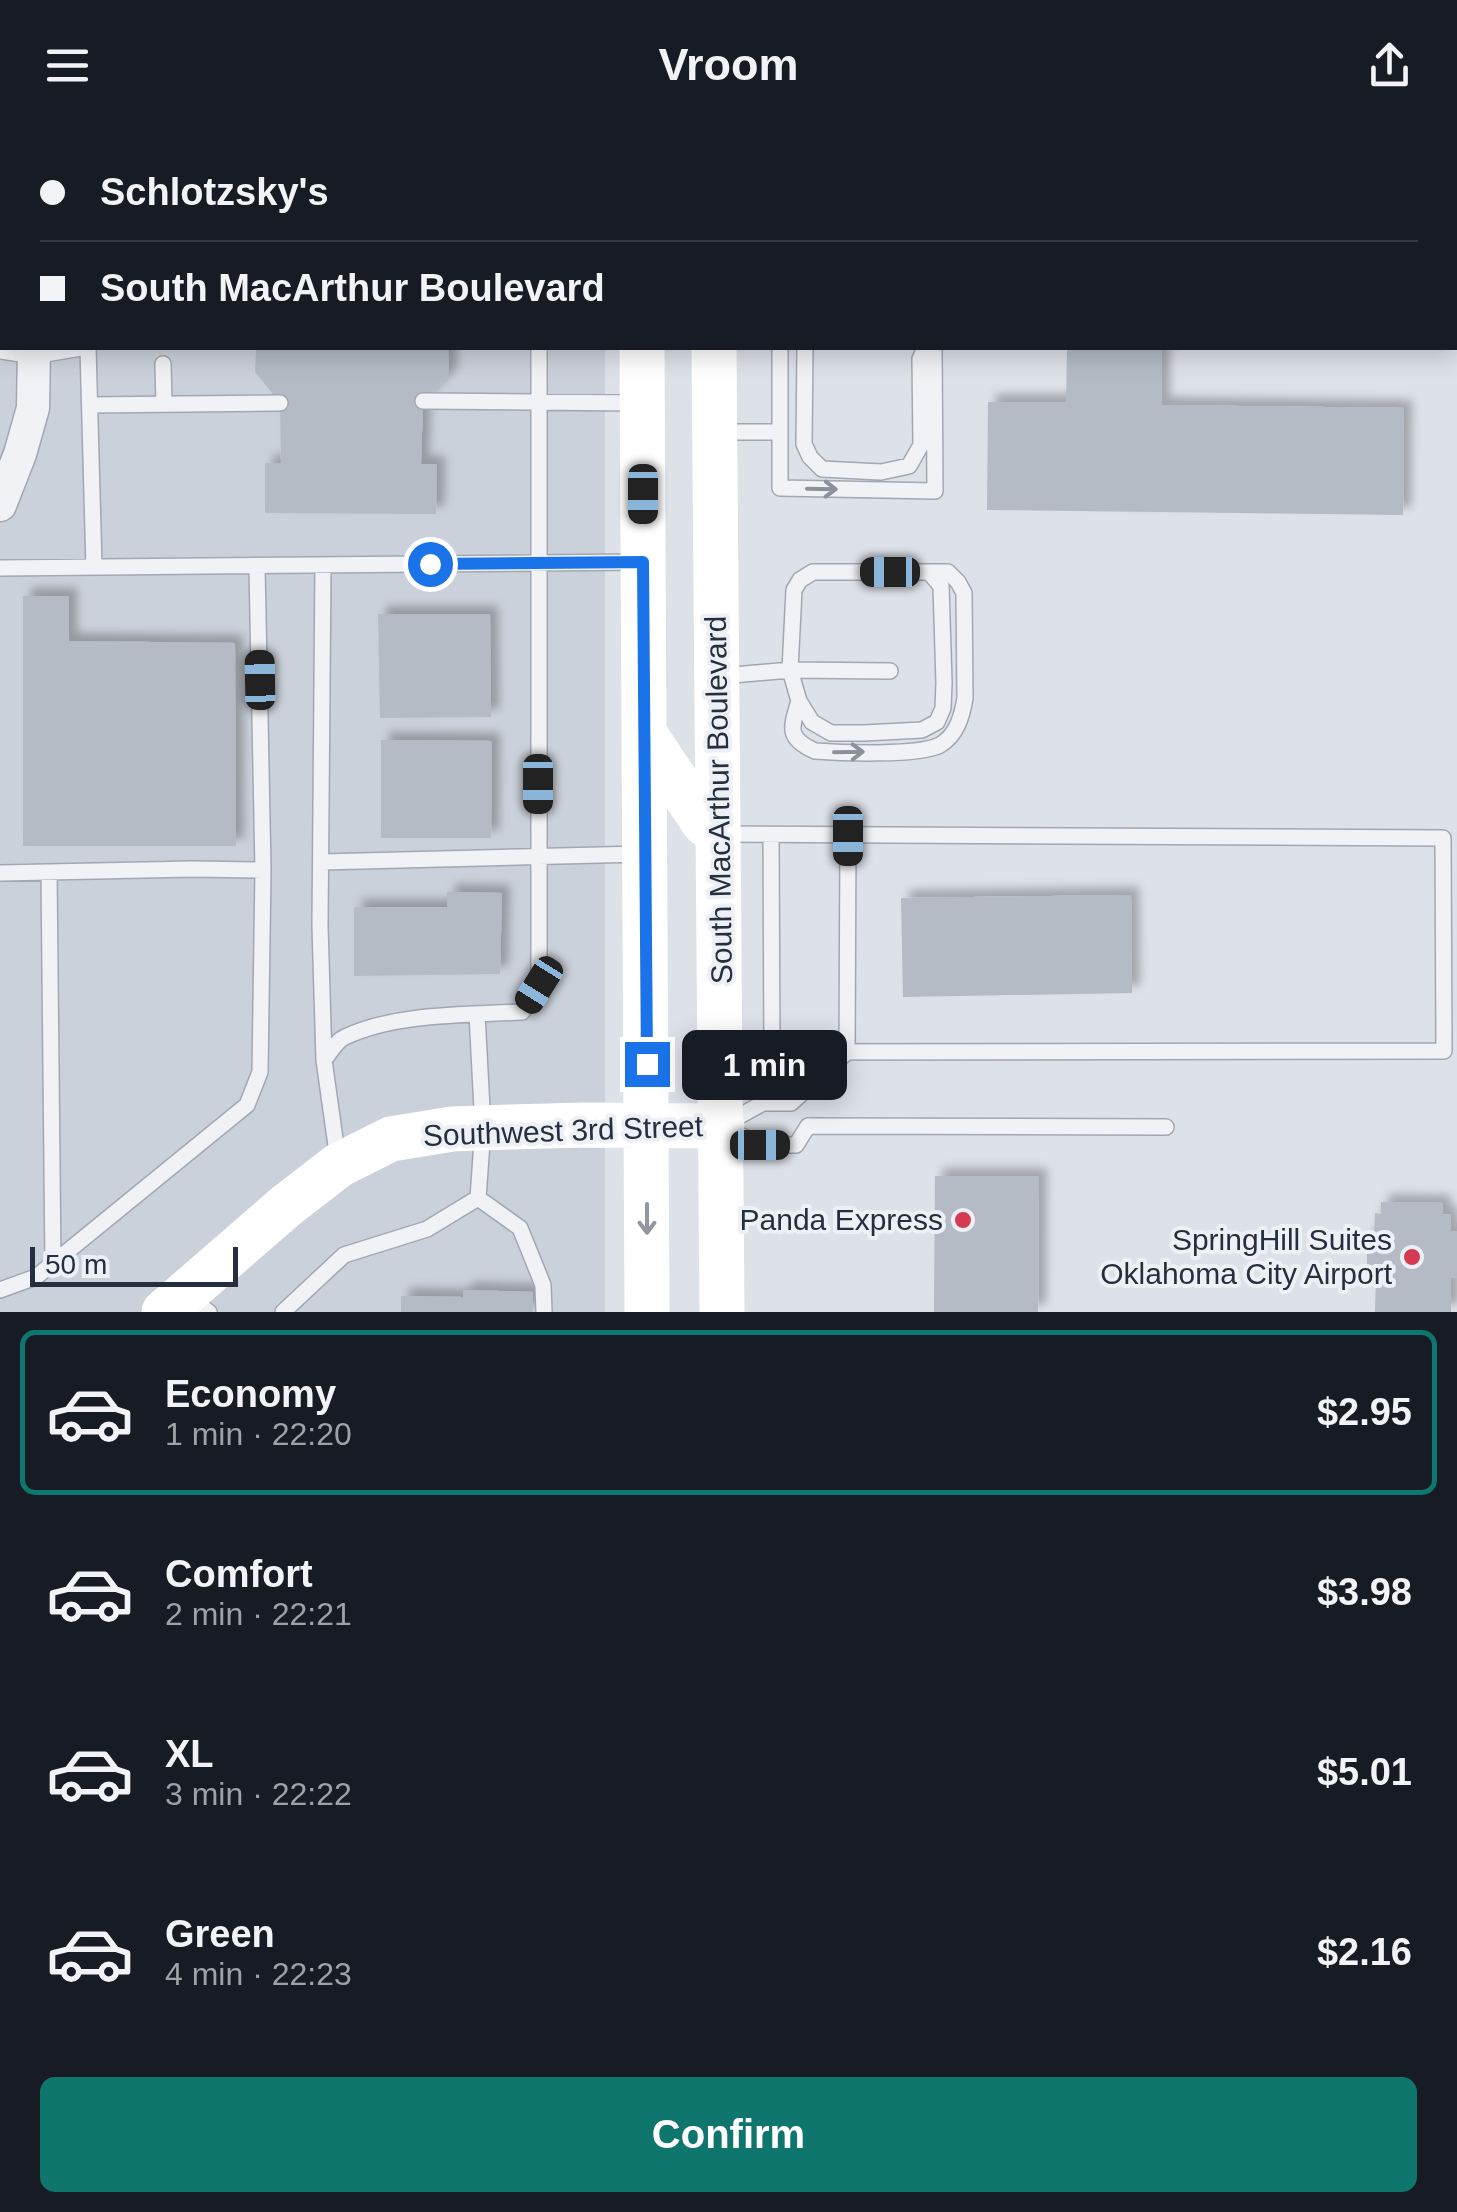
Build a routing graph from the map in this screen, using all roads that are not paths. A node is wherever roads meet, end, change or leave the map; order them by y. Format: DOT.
graph roads {
  1 [pos="60,350"];
  2 [pos="85,350"];
  3 [pos="539,350"];
  4 [pos="642,350"];
  5 [pos="714,350"];
  6 [pos="780,350"];
  7 [pos="804,350"];
  8 [pos="924,350"];
  9 [pos="934,350"];
  10 [pos="0,351"];
  11 [pos="34,352"];
  12 [pos="163,364"];
  13 [pos="422,401"];
  14 [pos="280,403"];
  15 [pos="538,403"];
  16 [pos="642,403"];
  17 [pos="164,404"];
  18 [pos="90,405"];
  19 [pos="715,432"];
  20 [pos="779,432"];
  21 [pos="0,505"];
  22 [pos="643,562"];
  23 [pos="538,563"];
  24 [pos="323,565"];
  25 [pos="257,566"];
  26 [pos="94,567"];
  27 [pos="0,568"];
  28 [pos="928,572"];
  29 [pos="790,670"];
  30 [pos="890,671"];
  31 [pos="717,676"];
  32 [pos="799,701"];
  33 [pos="644,733"];
  34 [pos="719,834"];
  35 [pos="771,835"];
  36 [pos="848,836"];
  37 [pos="645,854"];
  38 [pos="538,858"];
  39 [pos="321,862"];
  40 [pos="263,870"];
  41 [pos="49,872"];
  42 [pos="0,873"];
  43 [pos="477,1014"];
  44 [pos="847,1052"];
  45 [pos="324,1060"];
  46 [pos="791,1103"];
  47 [pos="647,1125"];
  48 [pos="722,1126"];
  49 [pos="808,1126"];
  50 [pos="1166,1127"];
  51 [pos="483,1128"];
  52 [pos="339,1165"];
  53 [pos="478,1198"];
  54 [pos="53,1264"];
  55 [pos="0,1290"];
  56 [pos="185,1306"];
  57 [pos="283,1312"];
  58 [pos="544,1312"];
  59 [pos="647,1312"];
  60 [pos="722,1312"];
  1 -- 11 [label="lane"];
  2 -- 18 [label="lane"];
  3 -- 15 [label="lane"];
  4 -- 16 [label="main road"];
  5 -- 19 [label="main road, South MacArthur Boulevard"];
  6 -- 20 [label="lane"];
  7 -- 8 [label="lane"];
  20 -- 9 [label="lane, one-way"];
  10 -- 11 [label="lane"];
  11 -- 21 [label="street"];
  12 -- 17 [label="lane"];
  13 -- 15 [label="lane"];
  14 -- 17 [label="lane"];
  15 -- 16 [label="lane"];
  15 -- 23 [label="lane"];
  16 -- 22 [label="main road"];
  17 -- 18 [label="lane"];
  18 -- 26 [label="lane"];
  19 -- 20 [label="lane"];
  19 -- 31 [label="main road, South MacArthur Boulevard"];
  22 -- 23 [label="lane"];
  22 -- 31 [label="main road"];
  22 -- 33 [label="main road"];
  23 -- 24 [label="lane"];
  23 -- 38 [label="lane"];
  24 -- 25 [label="lane"];
  24 -- 39 [label="lane"];
  25 -- 26 [label="lane"];
  25 -- 40 [label="lane"];
  26 -- 27 [label="lane"];
  28 -- 29 [label="lane"];
  28 -- 32 [label="lane"];
  32 -- 28 [label="lane, one-way"];
  29 -- 30 [label="lane"];
  29 -- 31 [label="lane"];
  29 -- 32 [label="lane"];
  31 -- 34 [label="main road, South MacArthur Boulevard"];
  33 -- 34 [label="main road"];
  33 -- 37 [label="main road"];
  34 -- 35 [label="lane"];
  34 -- 48 [label="main road, South MacArthur Boulevard"];
  35 -- 36 [label="lane"];
  35 -- 44 [label="lane"];
  36 -- 44 [label="lane"];
  36 -- 44 [label="lane"];
  37 -- 38 [label="lane"];
  37 -- 47 [label="main road"];
  38 -- 39 [label="lane"];
  38 -- 43 [label="lane"];
  39 -- 45 [label="lane"];
  40 -- 41 [label="lane"];
  40 -- 54 [label="lane"];
  41 -- 42 [label="lane"];
  41 -- 54 [label="lane"];
  43 -- 45 [label="lane"];
  43 -- 51 [label="lane"];
  44 -- 46 [label="lane"];
  45 -- 52 [label="lane"];
  46 -- 48 [label="lane"];
  46 -- 49 [label="lane"];
  47 -- 48 [label="main road, Southwest 3rd Street"];
  47 -- 51 [label="main road, Southwest 3rd Street"];
  47 -- 59 [label="main road, one-way"];
  48 -- 49 [label="lane"];
  48 -- 60 [label="main road, South MacArthur Boulevard"];
  49 -- 50 [label="lane"];
  51 -- 52 [label="main road, Southwest 3rd Street"];
  51 -- 53 [label="lane"];
  52 -- 56 [label="main road, Southwest 3rd Street"];
  53 -- 57 [label="lane"];
  53 -- 58 [label="lane"];
  54 -- 55 [label="lane"];
}
